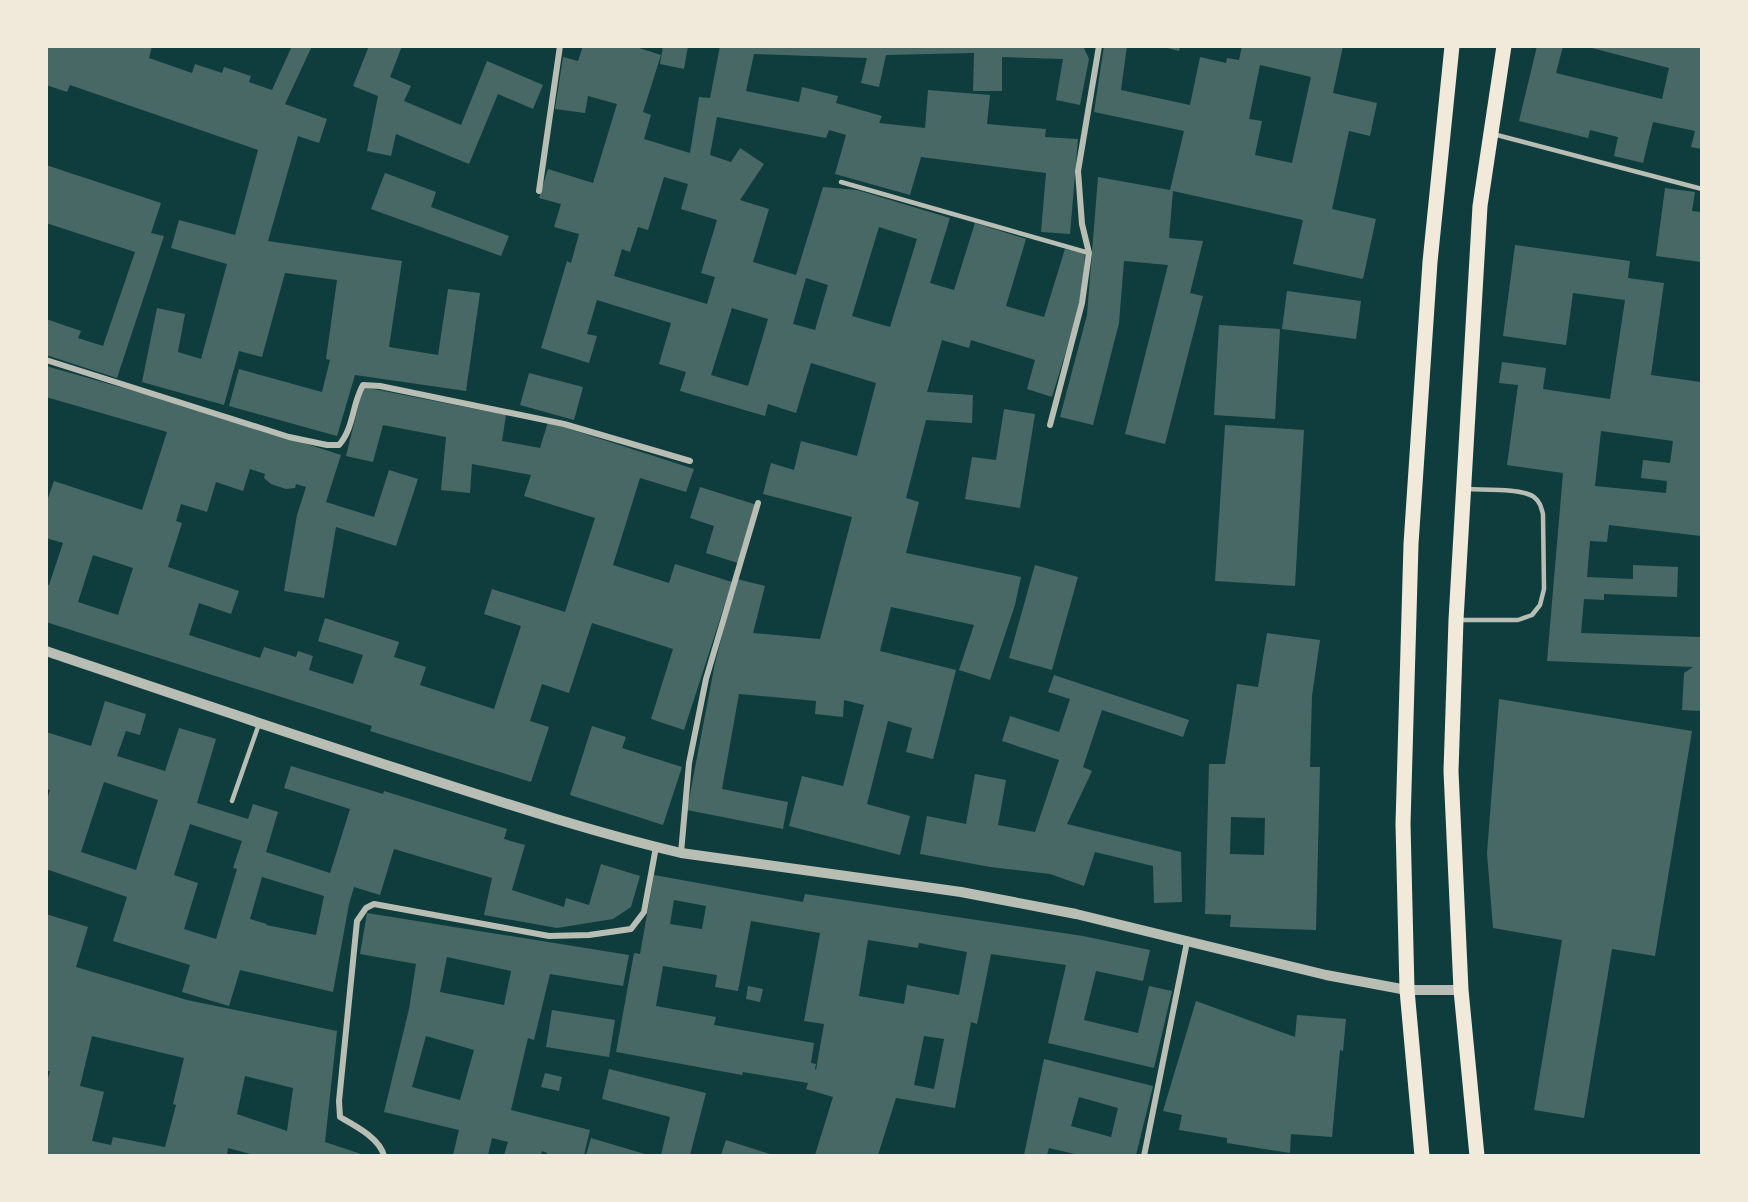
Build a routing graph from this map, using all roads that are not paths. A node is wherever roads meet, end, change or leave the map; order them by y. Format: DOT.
graph roads {
  1 [pos="560,46"];
  2 [pos="1099,46"];
  3 [pos="1452,46"];
  4 [pos="1504,46"];
  5 [pos="1491,134"];
  6 [pos="841,182"];
  7 [pos="1701,189"];
  8 [pos="539,191"];
  9 [pos="1089,252"];
  10 [pos="46,360"];
  11 [pos="1050,425"];
  12 [pos="690,461"];
  13 [pos="1464,489"];
  14 [pos="758,503"];
  15 [pos="1456,620"];
  16 [pos="46,651"];
  17 [pos="259,724"];
  18 [pos="232,801"];
  19 [pos="656,847"];
  20 [pos="681,853"];
  21 [pos="1187,942"];
  22 [pos="1407,990"];
  23 [pos="1461,990"];
  24 [pos="384,1155"];
  25 [pos="1144,1155"];
  26 [pos="1422,1155"];
  27 [pos="1477,1155"];
  1 -- 8 [label="street"];
  2 -- 9 [label="street"];
  3 -- 22 [label="main road"];
  4 -- 5 [label="main road"];
  5 -- 7 [label="lane"];
  5 -- 13 [label="main road"];
  6 -- 9 [label="lane"];
  9 -- 11 [label="street"];
  10 -- 12 [label="street"];
  13 -- 15 [label="main road"];
  13 -- 15 [label="lane"];
  14 -- 20 [label="street"];
  15 -- 23 [label="main road"];
  16 -- 17 [label="street"];
  17 -- 18 [label="lane"];
  17 -- 19 [label="street"];
  19 -- 20 [label="street"];
  19 -- 24 [label="street"];
  20 -- 21 [label="street"];
  21 -- 22 [label="street"];
  21 -- 25 [label="street"];
  22 -- 23 [label="street"];
  22 -- 26 [label="main road"];
  23 -- 27 [label="main road"];
}
